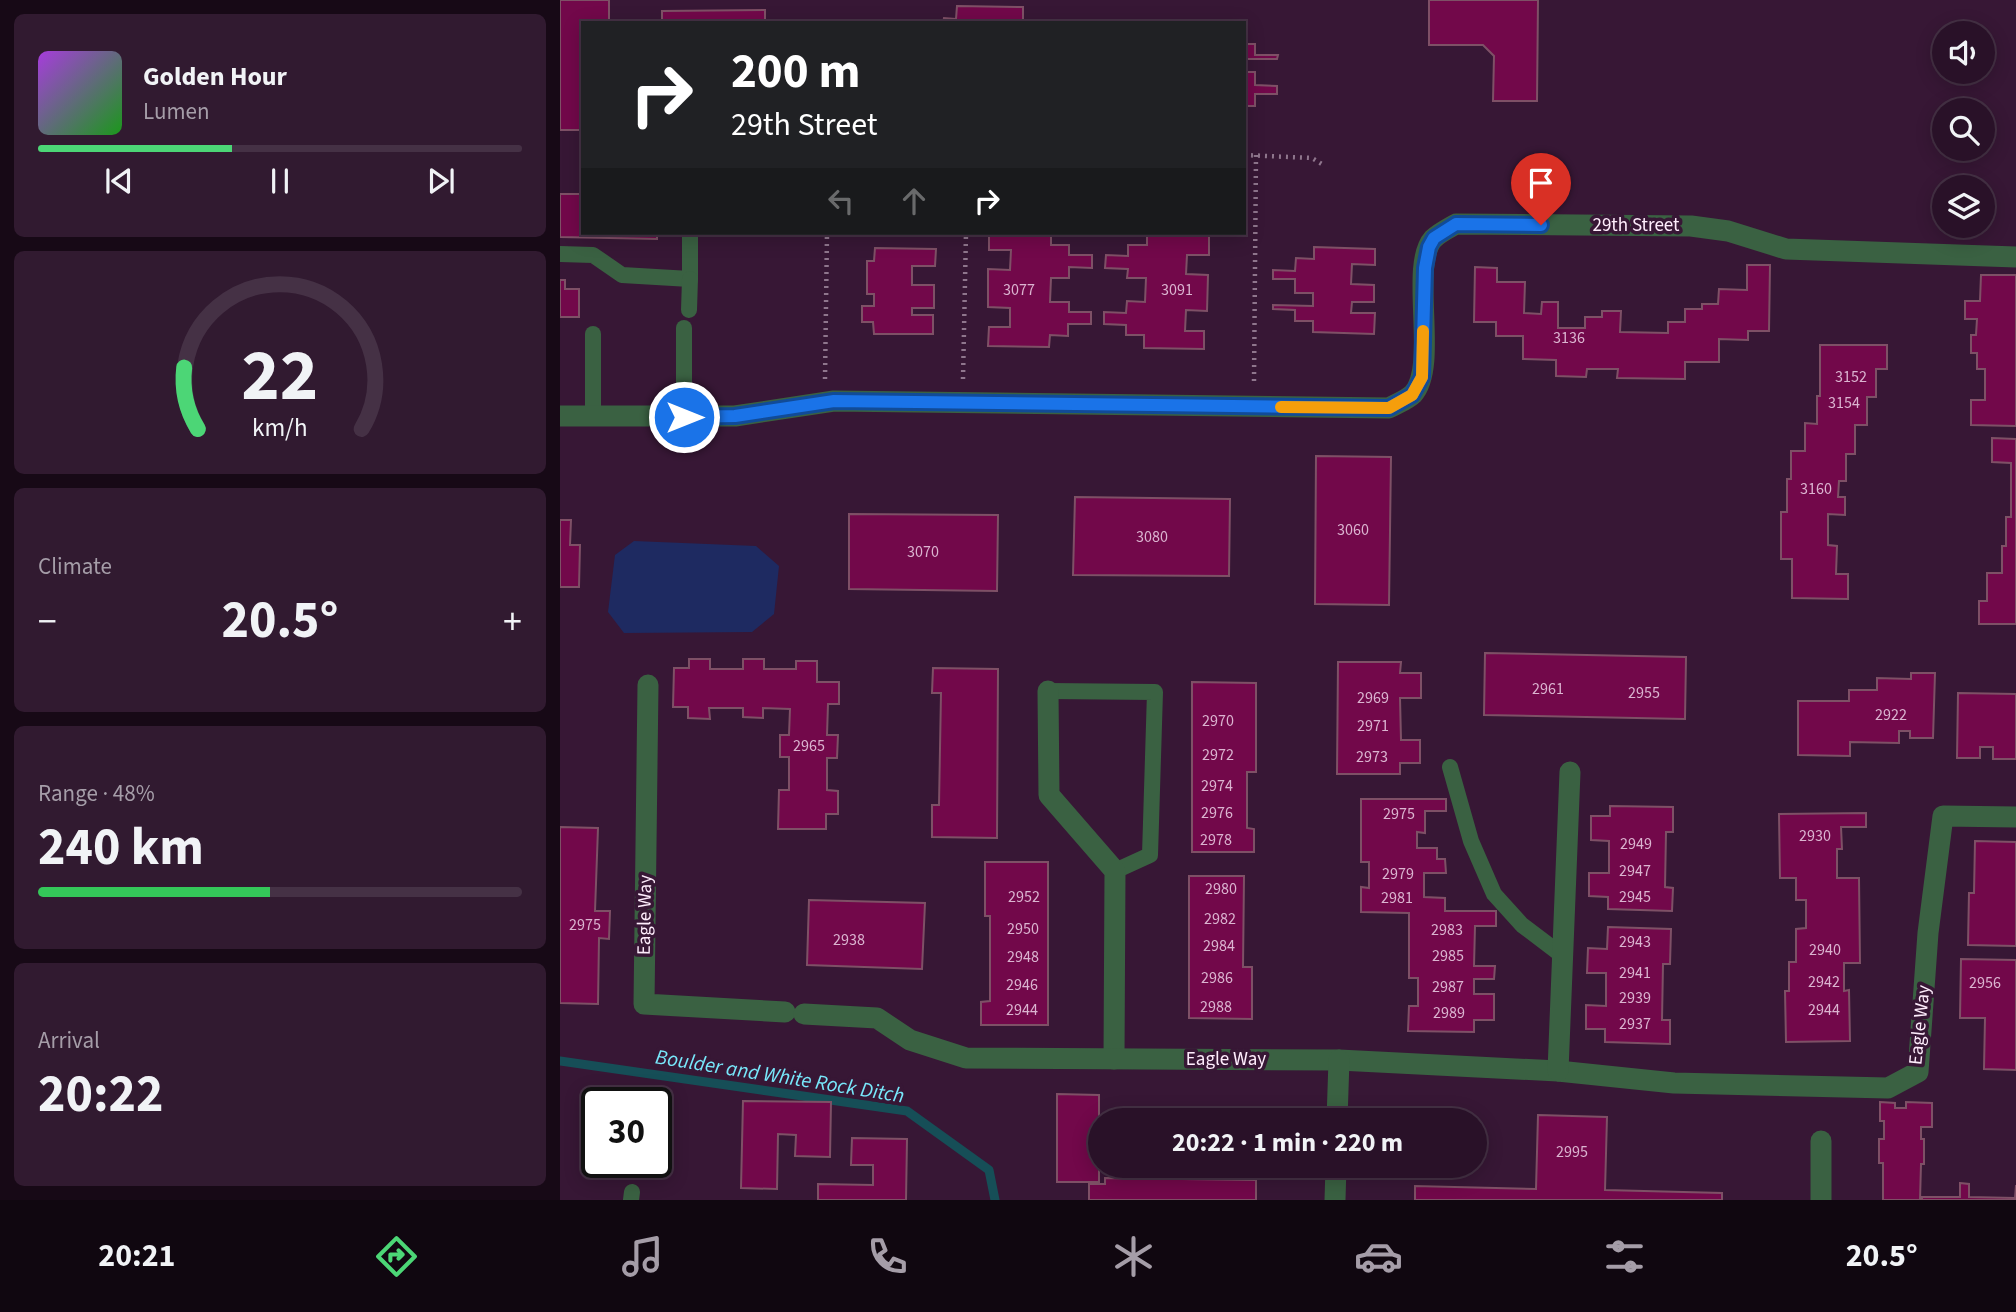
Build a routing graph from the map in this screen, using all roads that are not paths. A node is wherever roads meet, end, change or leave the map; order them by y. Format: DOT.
graph roads {
  1 [pos="690,235"];
  2 [pos="560,254"];
  3 [pos="2016,257"];
  4 [pos="690,279"];
  5 [pos="689,310"];
  6 [pos="684,328"];
  7 [pos="593,334"];
  8 [pos="560,416"];
  9 [pos="593,417"];
  10 [pos="684,417"];
  11 [pos="648,685"];
  12 [pos="1048,691"];
  13 [pos="1450,767"];
  14 [pos="1570,772"];
  15 [pos="2016,817"];
  16 [pos="1115,871"];
  17 [pos="1563,956"];
  18 [pos="1114,1059"];
  19 [pos="1339,1060"];
  20 [pos="1558,1071"];
  21 [pos="1337,1108"];
  22 [pos="1821,1141"];
  23 [pos="1336,1178"];
  24 [pos="1335,1200"];
  25 [pos="1821,1200"];
  1 -- 4 [label="lane"];
  2 -- 4 [label="lane"];
  3 -- 10 [label="street, 29th Street"];
  4 -- 5 [label="lane"];
  6 -- 10 [label="lane"];
  7 -- 9 [label="lane"];
  8 -- 9 [label="street, 29th Street"];
  9 -- 10 [label="street, 29th Street"];
  11 -- 18 [label="street, Eagle Way"];
  12 -- 16 [label="street"];
  12 -- 16 [label="lane"];
  13 -- 17 [label="lane"];
  14 -- 17 [label="street"];
  15 -- 20 [label="street, Eagle Way"];
  16 -- 18 [label="street"];
  17 -- 20 [label="street"];
  18 -- 19 [label="street, Eagle Way"];
  19 -- 20 [label="street, Eagle Way"];
  19 -- 21 [label="street"];
  22 -- 25 [label="street"];
  23 -- 24 [label="street"];
}
